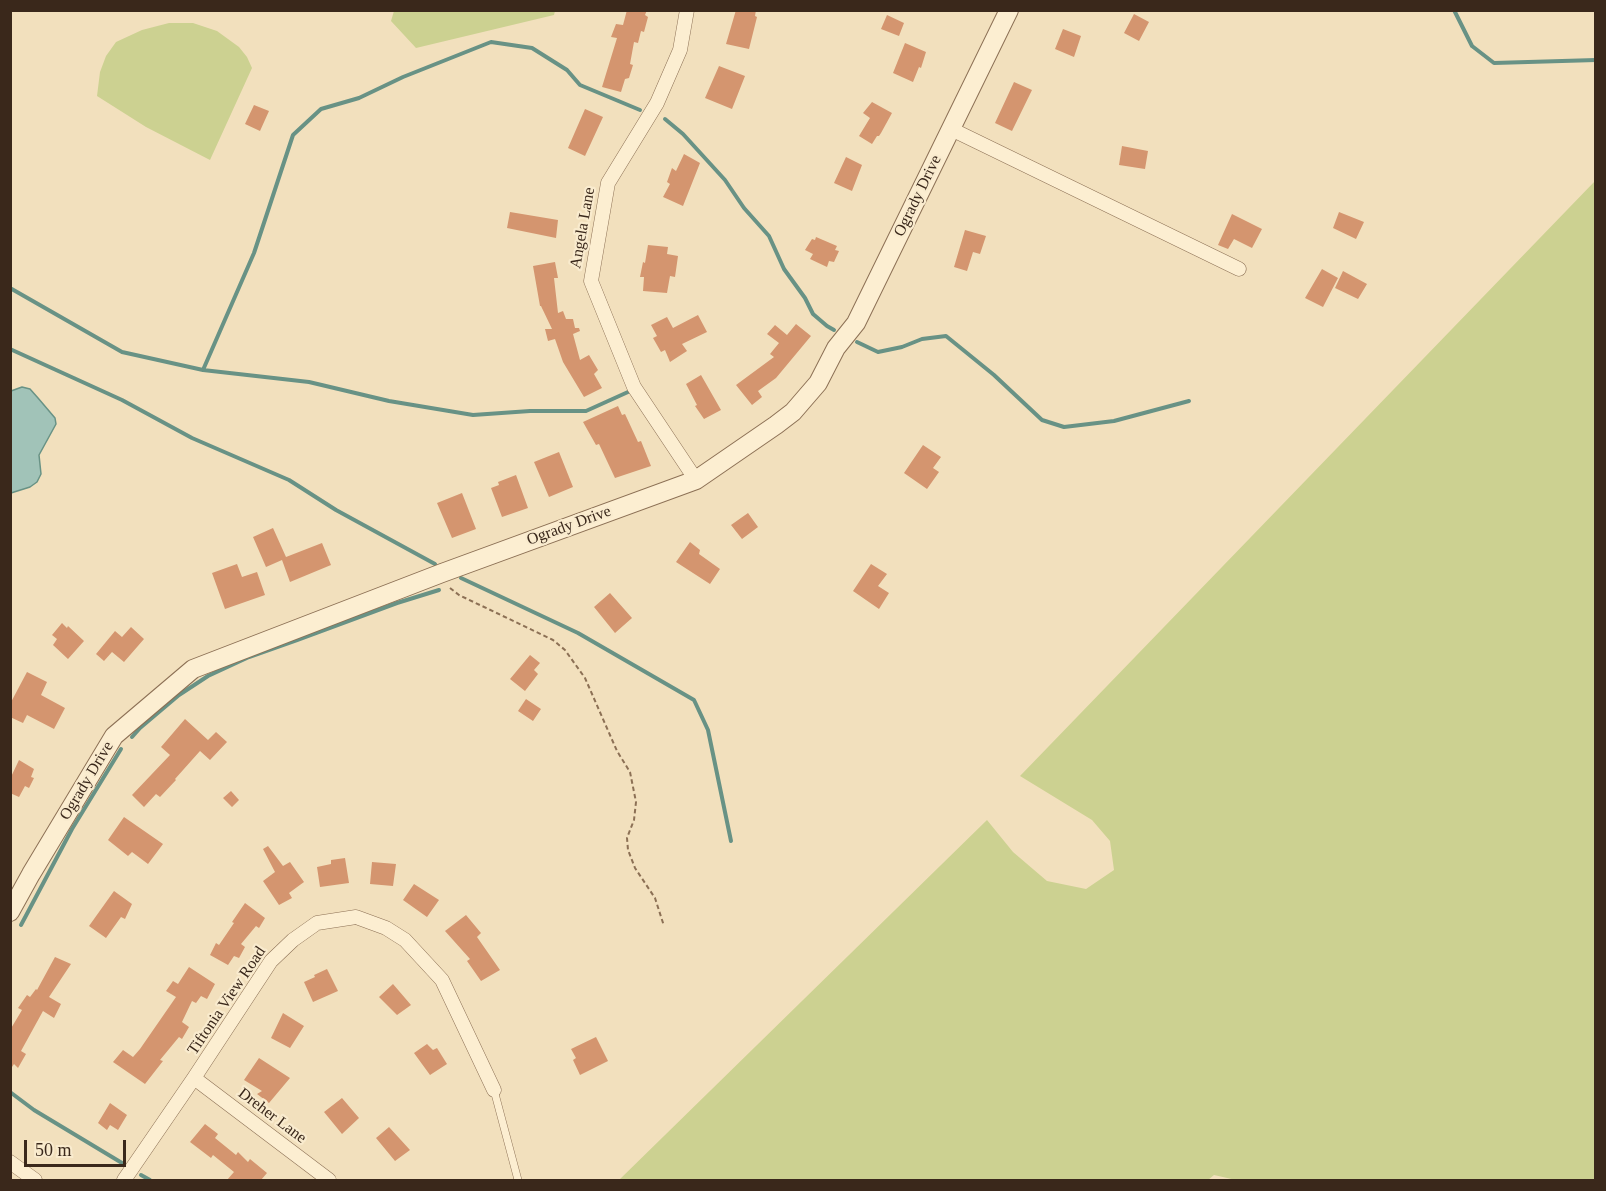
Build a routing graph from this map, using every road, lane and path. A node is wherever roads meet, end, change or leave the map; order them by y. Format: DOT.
graph roads {
  1 [pos="687,10"];
  2 [pos="1009,10"];
  3 [pos="951,129"];
  4 [pos="1239,269"];
  5 [pos="696,480"];
  6 [pos="442,573"];
  7 [pos="10,912"];
  8 [pos="663,926"];
  9 [pos="194,1078"];
  10 [pos="494,1090"];
  11 [pos="10,1162"];
  12 [pos="36,1180"];
  13 [pos="123,1180"];
  14 [pos="329,1180"];
  15 [pos="518,1180"];
  1 -- 5 [label="street, Angela Lane"];
  2 -- 3 [label="street, Ogrady Drive"];
  3 -- 4 [label="street"];
  3 -- 5 [label="street, Ogrady Drive"];
  5 -- 6 [label="street, Ogrady Drive"];
  6 -- 7 [label="street, Ogrady Drive"];
  6 -- 8 [label="path"];
  9 -- 10 [label="street, Tiftonia View Road"];
  9 -- 13 [label="street, Tiftonia View Road"];
  9 -- 14 [label="street, Dreher Lane"];
  10 -- 15 [label="lane"];
  11 -- 12 [label="street"];
}
